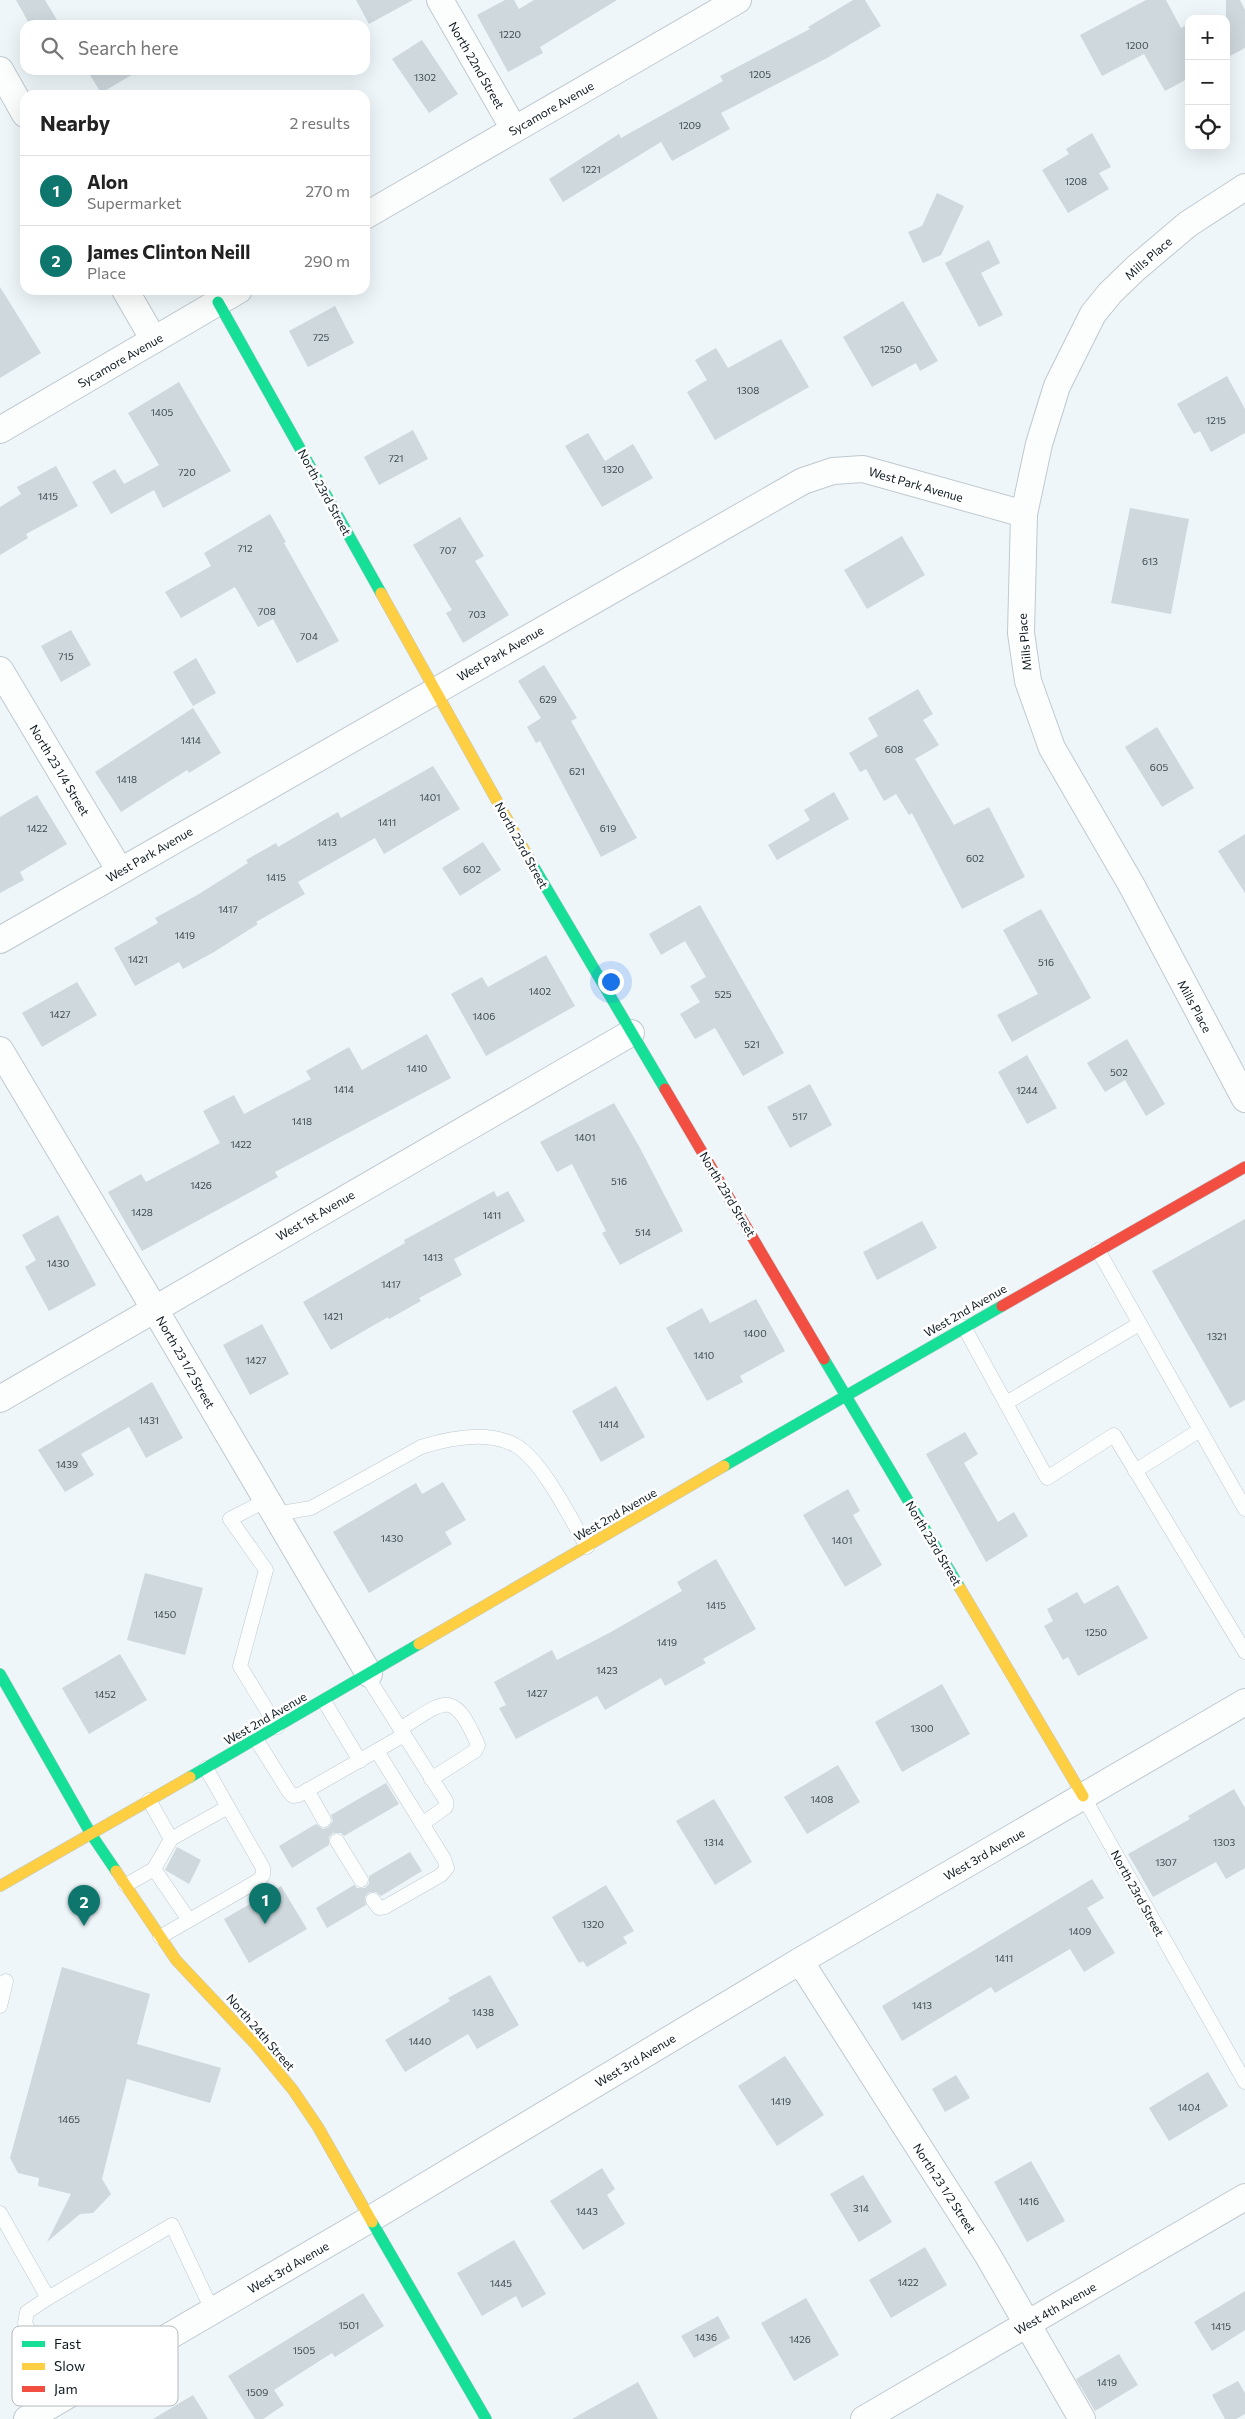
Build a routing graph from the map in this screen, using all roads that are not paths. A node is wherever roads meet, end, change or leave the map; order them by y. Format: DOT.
graph roads {
  1 [pos="440,0"];
  2 [pos="738,0"];
  3 [pos="0,70"];
  4 [pos="20,105"];
  5 [pos="514,129"];
  6 [pos="1245,187"];
  7 [pos="370,213"];
  8 [pos="128,295"];
  9 [pos="229,296"];
  10 [pos="154,340"];
  11 [pos="0,430"];
  12 [pos="1024,514"];
  13 [pos="0,670"];
  14 [pos="435,690"];
  15 [pos="120,871"];
  16 [pos="0,940"];
  17 [pos="631,1033"];
  18 [pos="0,1050"];
  19 [pos="1245,1099"];
  20 [pos="1245,1167"];
  21 [pos="1098,1250"];
  22 [pos="154,1308"];
  23 [pos="1139,1324"];
  24 [pos="964,1326"];
  25 [pos="846,1394"];
  26 [pos="0,1399"];
  27 [pos="1006,1403"];
  28 [pos="1200,1430"];
  29 [pos="1135,1471"];
  30 [pos="271,1507"];
  31 [pos="1245,1509"];
  32 [pos="587,1547"];
  33 [pos="1245,1652"];
  34 [pos="0,1674"];
  35 [pos="368,1675"];
  36 [pos="324,1700"];
  37 [pos="1245,1702"];
  38 [pos="277,1727"];
  39 [pos="402,1732"];
  40 [pos="256,1739"];
  41 [pos="377,1750"];
  42 [pos="360,1761"];
  43 [pos="206,1768"];
  44 [pos="431,1779"];
  45 [pos="307,1790"];
  46 [pos="1083,1796"];
  47 [pos="149,1800"];
  48 [pos="228,1807"];
  49 [pos="324,1820"];
  50 [pos="422,1824"];
  51 [pos="91,1834"];
  52 [pos="171,1839"];
  53 [pos="337,1841"];
  54 [pos="154,1869"];
  55 [pos="361,1880"];
  56 [pos="126,1885"];
  57 [pos="0,1886"];
  58 [pos="376,1904"];
  59 [pos="189,1920"];
  60 [pos="160,1937"];
  61 [pos="800,1961"];
  62 [pos="0,1985"];
  63 [pos="0,2006"];
  64 [pos="1245,2082"];
  65 [pos="1245,2197"];
  66 [pos="0,2214"];
  67 [pos="372,2218"];
  68 [pos="48,2298"];
  69 [pos="213,2312"];
  70 [pos="1027,2324"];
  71 [pos="28,2326"];
  72 [pos="178,2332"];
  73 [pos="51,2406"];
  74 [pos="27,2419"];
  75 [pos="486,2419"];
  76 [pos="864,2419"];
  77 [pos="1082,2419"];
  1 -- 5 [label="street, North 22nd Street"];
  2 -- 5 [label="street, Sycamore Avenue"];
  3 -- 4 [label="street"];
  5 -- 7 [label="street, Sycamore Avenue"];
  6 -- 12 [label="street, Mills Place"];
  8 -- 10 [label="street"];
  9 -- 10 [label="street, Sycamore Avenue"];
  9 -- 14 [label="street, North 23rd Street"];
  10 -- 11 [label="street, Sycamore Avenue"];
  12 -- 14 [label="street, West Park Avenue"];
  12 -- 19 [label="street, Mills Place"];
  13 -- 15 [label="street, North 23 1/4 Street"];
  14 -- 15 [label="street, West Park Avenue"];
  14 -- 17 [label="street, North 23rd Street"];
  15 -- 16 [label="street, West Park Avenue"];
  17 -- 22 [label="street, West 1st Avenue"];
  17 -- 25 [label="street, North 23rd Street"];
  18 -- 22 [label="street, North 23 1/2 Street"];
  20 -- 21 [label="street, West 2nd Avenue"];
  21 -- 23 [label="lane"];
  21 -- 24 [label="street, West 2nd Avenue"];
  22 -- 26 [label="street, West 1st Avenue"];
  22 -- 30 [label="street, North 23 1/2 Street"];
  23 -- 27 [label="lane"];
  23 -- 28 [label="lane"];
  24 -- 25 [label="street, West 2nd Avenue"];
  24 -- 27 [label="lane"];
  25 -- 32 [label="street, West 2nd Avenue"];
  25 -- 46 [label="street, North 23rd Street"];
  27 -- 29 [label="lane"];
  28 -- 29 [label="lane"];
  28 -- 31 [label="lane"];
  29 -- 33 [label="lane"];
  30 -- 32 [label="lane"];
  30 -- 35 [label="street, North 23 1/2 Street"];
  30 -- 38 [label="lane"];
  32 -- 35 [label="street, West 2nd Avenue"];
  34 -- 51 [label="street, North 24th Street"];
  35 -- 36 [label="street, West 2nd Avenue"];
  35 -- 39 [label="lane"];
  36 -- 38 [label="street, West 2nd Avenue"];
  36 -- 42 [label="lane"];
  37 -- 46 [label="street, West 3rd Avenue"];
  38 -- 40 [label="street, West 2nd Avenue"];
  39 -- 41 [label="lane"];
  39 -- 44 [label="lane"];
  39 -- 44 [label="lane"];
  40 -- 43 [label="street, West 2nd Avenue"];
  40 -- 45 [label="lane"];
  41 -- 42 [label="lane"];
  41 -- 50 [label="lane"];
  42 -- 45 [label="lane"];
  43 -- 47 [label="street, West 2nd Avenue"];
  43 -- 48 [label="lane"];
  44 -- 50 [label="lane"];
  45 -- 49 [label="lane"];
  46 -- 61 [label="street, West 3rd Avenue"];
  46 -- 64 [label="lane, North 23rd Street"];
  47 -- 51 [label="street, West 2nd Avenue"];
  47 -- 52 [label="lane"];
  48 -- 52 [label="lane"];
  48 -- 59 [label="lane"];
  50 -- 58 [label="lane"];
  51 -- 56 [label="street, North 24th Street"];
  51 -- 57 [label="street, West 2nd Avenue"];
  52 -- 54 [label="lane"];
  53 -- 55 [label="lane"];
  54 -- 56 [label="lane"];
  54 -- 59 [label="lane"];
  56 -- 60 [label="street, North 24th Street"];
  59 -- 60 [label="lane"];
  60 -- 67 [label="street, North 24th Street"];
  61 -- 67 [label="street, West 3rd Avenue"];
  61 -- 70 [label="street, North 23 1/2 Street"];
  62 -- 63 [label="lane"];
  65 -- 70 [label="street, West 4th Avenue"];
  66 -- 68 [label="lane"];
  67 -- 69 [label="street, West 3rd Avenue"];
  67 -- 75 [label="street, North 24th Street"];
  68 -- 69 [label="lane"];
  68 -- 71 [label="lane"];
  69 -- 72 [label="street, West 3rd Avenue"];
  70 -- 76 [label="street, West 4th Avenue"];
  70 -- 77 [label="street, North 23 1/2 Street"];
  73 -- 74 [label="street, West 3rd Avenue"];
}
